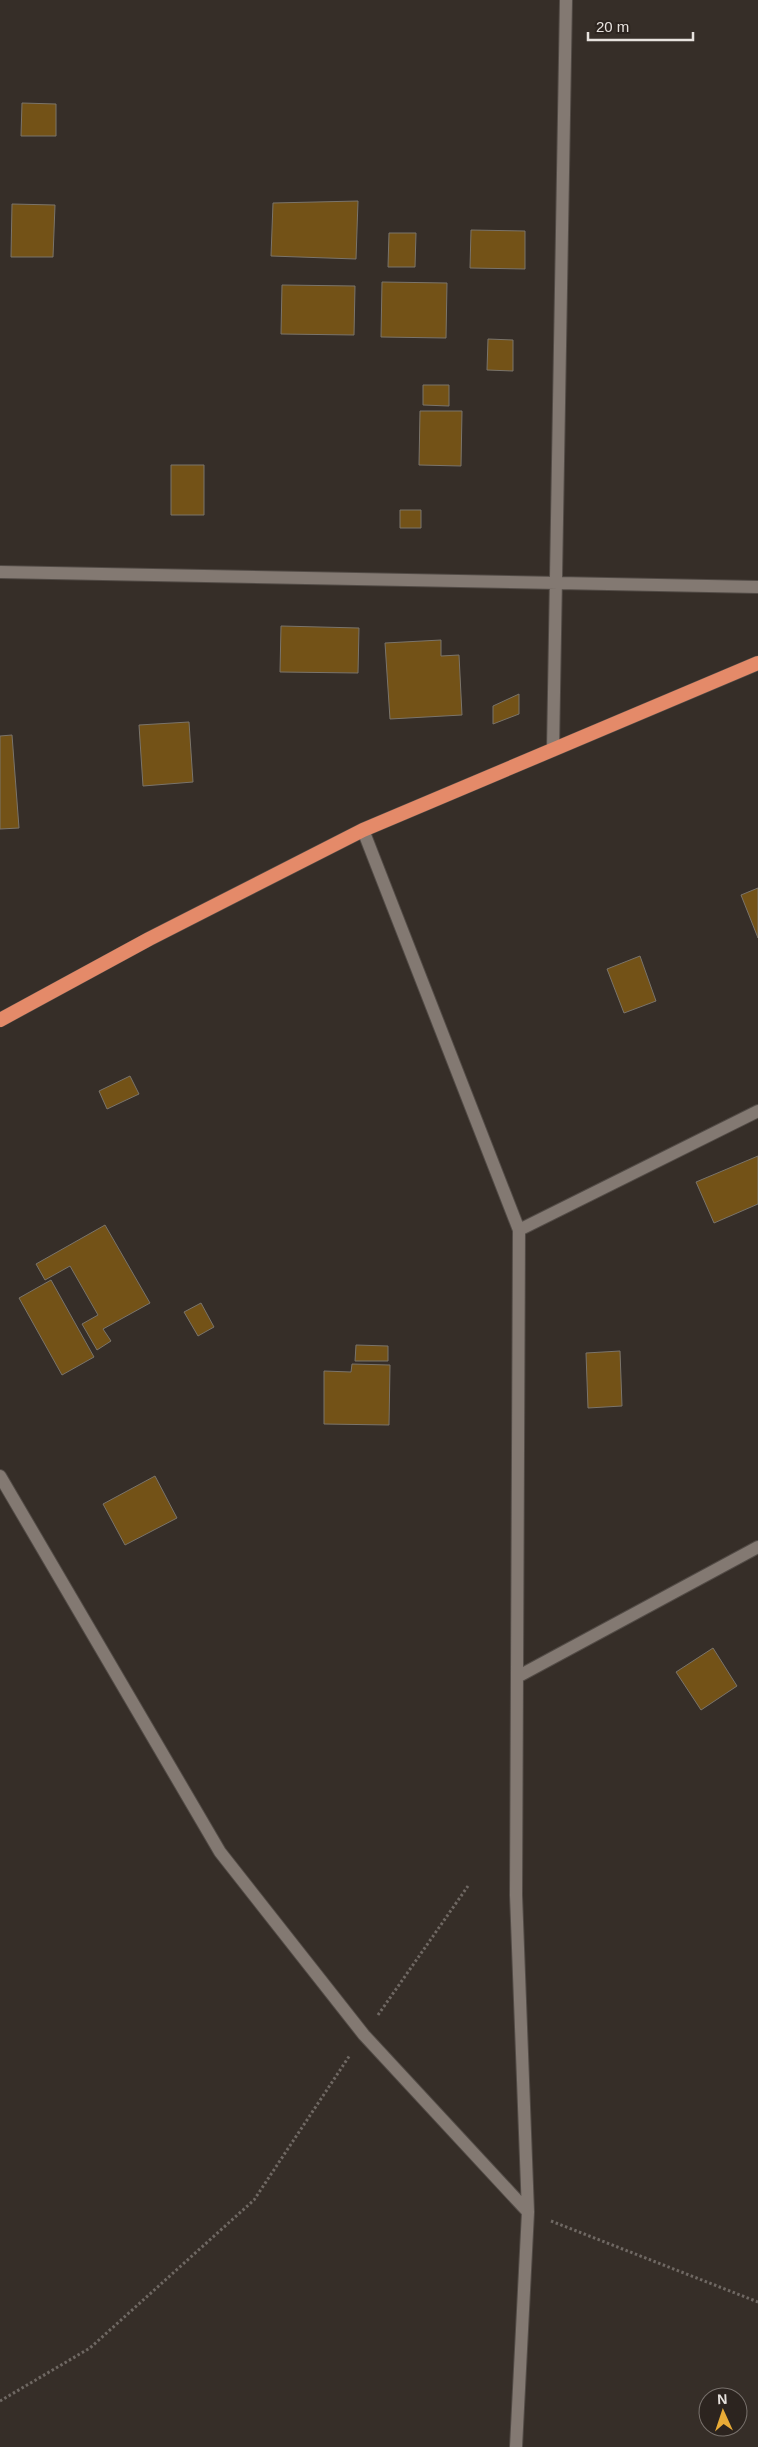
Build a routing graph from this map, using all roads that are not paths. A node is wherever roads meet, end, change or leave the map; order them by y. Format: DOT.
graph roads {
  1 [pos="566,0"];
  2 [pos="0,572"];
  3 [pos="556,583"];
  4 [pos="758,587"];
  5 [pos="758,663"];
  6 [pos="553,750"];
  7 [pos="363,830"];
  8 [pos="0,1020"];
  9 [pos="758,1112"];
  10 [pos="519,1230"];
  11 [pos="0,1476"];
  12 [pos="758,1547"];
  13 [pos="517,1677"];
  14 [pos="528,2212"];
  15 [pos="516,2447"];
  1 -- 3 [label="street"];
  2 -- 3 [label="street"];
  3 -- 4 [label="street"];
  3 -- 6 [label="street"];
  5 -- 6 [label="highway"];
  6 -- 7 [label="highway"];
  7 -- 8 [label="highway"];
  7 -- 10 [label="street"];
  9 -- 10 [label="street"];
  10 -- 13 [label="street"];
  11 -- 14 [label="street"];
  12 -- 13 [label="street"];
  13 -- 14 [label="street"];
  14 -- 15 [label="street"];
}
